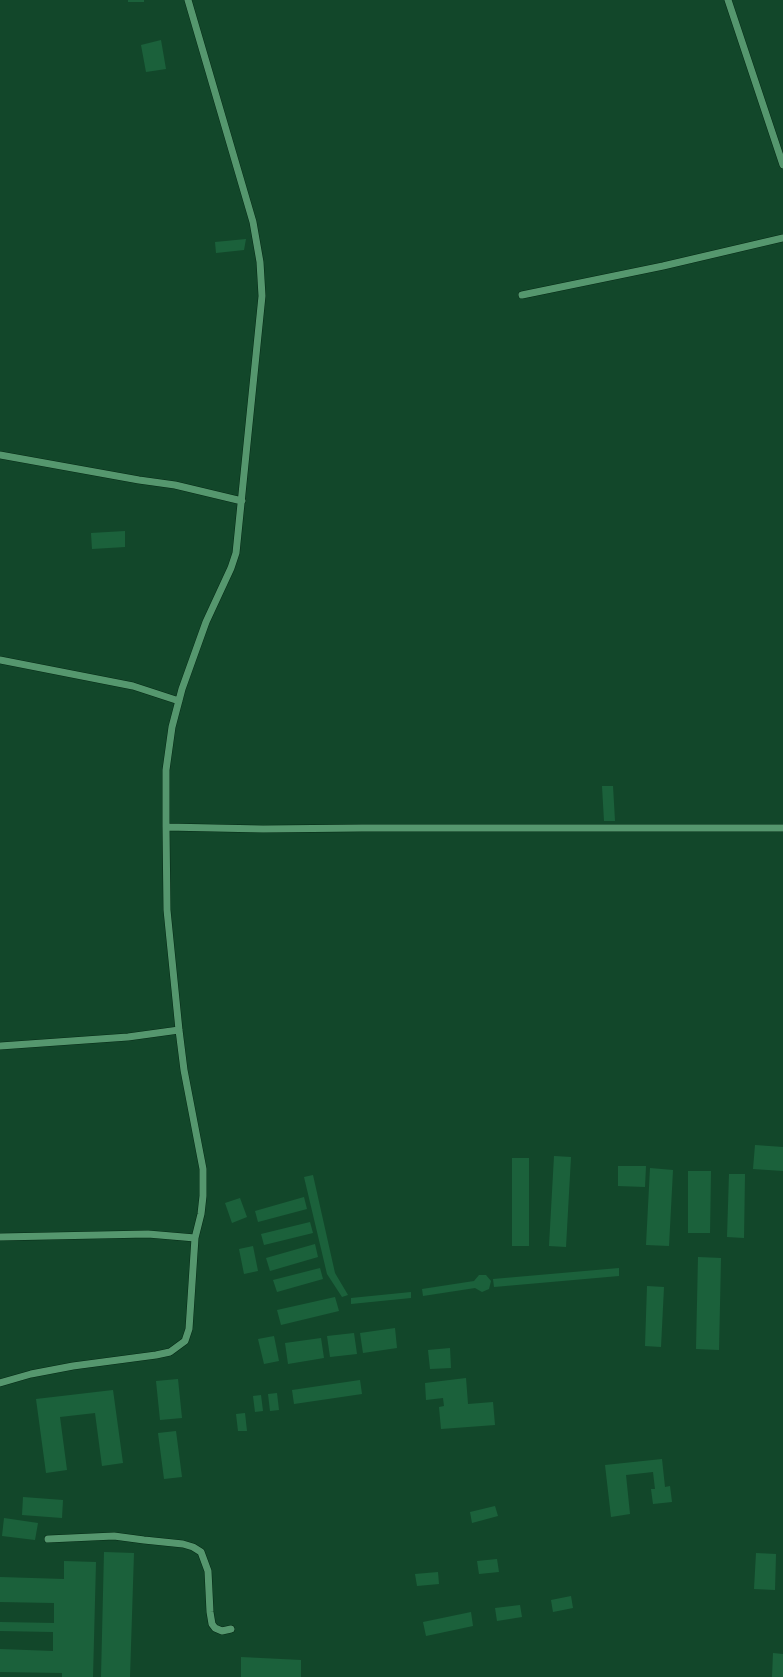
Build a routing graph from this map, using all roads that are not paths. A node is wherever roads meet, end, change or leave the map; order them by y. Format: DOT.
graph roads {
  1 [pos="188,0"];
  2 [pos="728,0"];
  3 [pos="783,165"];
  4 [pos="783,238"];
  5 [pos="522,295"];
  6 [pos="0,455"];
  7 [pos="242,501"];
  8 [pos="0,660"];
  9 [pos="179,701"];
  10 [pos="166,827"];
  11 [pos="783,828"];
  12 [pos="179,1030"];
  13 [pos="0,1046"];
  14 [pos="0,1237"];
  15 [pos="195,1238"];
  16 [pos="0,1383"];
  17 [pos="48,1539"];
  18 [pos="231,1629"];
  1 -- 7 [label="street"];
  2 -- 3 [label="street"];
  4 -- 5 [label="street"];
  6 -- 7 [label="street"];
  7 -- 9 [label="street"];
  8 -- 9 [label="street"];
  9 -- 10 [label="street"];
  10 -- 11 [label="street"];
  10 -- 12 [label="street"];
  12 -- 13 [label="street"];
  12 -- 15 [label="street"];
  14 -- 15 [label="street"];
  15 -- 16 [label="street"];
  17 -- 18 [label="street"];
}
